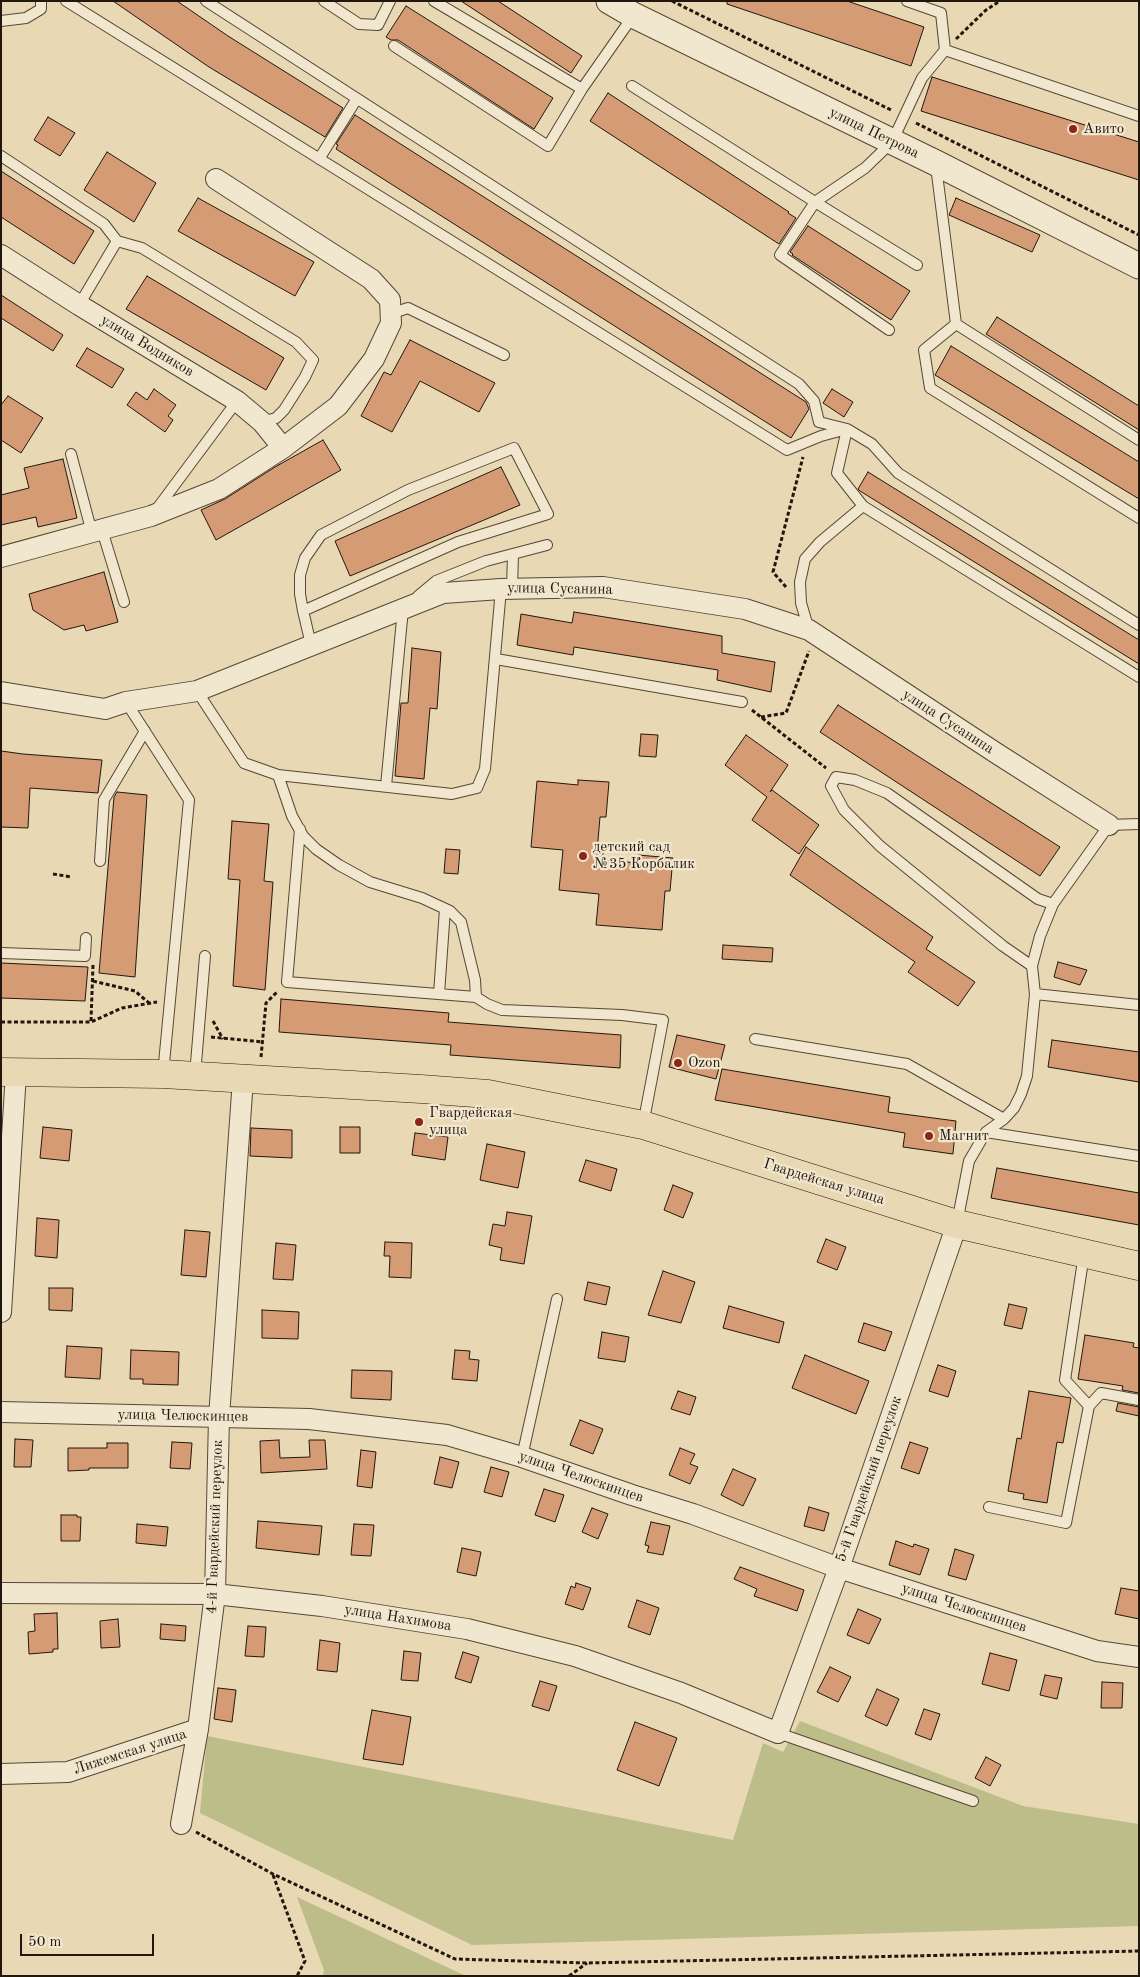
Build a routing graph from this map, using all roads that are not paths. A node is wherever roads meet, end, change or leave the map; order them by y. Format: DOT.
graph roads {
  1 [pos="41,1"];
  2 [pos="66,1"];
  3 [pos="206,1"];
  4 [pos="324,1"];
  5 [pos="390,1"];
  6 [pos="434,1"];
  7 [pos="609,1"];
  8 [pos="907,1"];
  9 [pos="633,15"];
  10 [pos="1,21"];
  11 [pos="394,46"];
  12 [pos="945,50"];
  13 [pos="632,86"];
  14 [pos="582,89"];
  15 [pos="356,100"];
  16 [pos="1139,116"];
  17 [pos="892,142"];
  18 [pos="1,156"];
  19 [pos="319,159"];
  20 [pos="936,162"];
  21 [pos="216,178"];
  22 [pos="815,202"];
  23 [pos="118,241"];
  24 [pos="1,255"];
  25 [pos="917,265"];
  26 [pos="1139,266"];
  27 [pos="79,305"];
  28 [pos="390,314"];
  29 [pos="956,324"];
  30 [pos="889,330"];
  31 [pos="504,355"];
  32 [pos="238,401"];
  33 [pos="262,422"];
  34 [pos="847,429"];
  35 [pos="1139,440"];
  36 [pos="283,448"];
  37 [pos="71,454"];
  38 [pos="863,506"];
  39 [pos="151,516"];
  40 [pos="1139,518"];
  41 [pos="97,531"];
  42 [pos="547,545"];
  43 [pos="513,554"];
  44 [pos="1,557"];
  45 [pos="507,589"];
  46 [pos="124,602"];
  47 [pos="402,610"];
  48 [pos="303,611"];
  49 [pos="1139,625"];
  50 [pos="812,632"];
  51 [pos="311,645"];
  52 [pos="496,659"];
  53 [pos="1139,677"];
  54 [pos="197,691"];
  55 [pos="1,692"];
  56 [pos="126,702"];
  57 [pos="742,702"];
  58 [pos="145,731"];
  59 [pos="278,775"];
  60 [pos="386,786"];
  61 [pos="1139,824"];
  62 [pos="1109,825"];
  63 [pos="300,829"];
  64 [pos="100,861"];
  65 [pos="1052,904"];
  66 [pos="445,909"];
  67 [pos="86,938"];
  68 [pos="1,953"];
  69 [pos="205,956"];
  70 [pos="1032,966"];
  71 [pos="440,994"];
  72 [pos="1035,994"];
  73 [pos="476,996"];
  74 [pos="1139,1005"];
  75 [pos="755,1039"];
  76 [pos="9,1073"];
  77 [pos="162,1074"];
  78 [pos="195,1076"];
  79 [pos="251,1079"];
  80 [pos="1004,1119"];
  81 [pos="643,1125"];
  82 [pos="986,1132"];
  83 [pos="1139,1156"];
  84 [pos="957,1224"];
  85 [pos="1084,1253"];
  86 [pos="1139,1266"];
  87 [pos="558,1299"];
  88 [pos="1,1312"];
  89 [pos="1139,1400"];
  90 [pos="1089,1406"];
  91 [pos="1,1412"];
  92 [pos="219,1417"];
  93 [pos="522,1457"];
  94 [pos="989,1507"];
  95 [pos="839,1568"];
  96 [pos="1,1593"];
  97 [pos="215,1594"];
  98 [pos="1139,1657"];
  99 [pos="198,1729"];
  100 [pos="778,1734"];
  101 [pos="1,1774"];
  102 [pos="973,1800"];
  103 [pos="180,1824"];
  1 -- 10 [label="lane"];
  2 -- 19 [label="lane"];
  3 -- 15 [label="lane"];
  4 -- 5 [label="lane"];
  6 -- 14 [label="lane"];
  7 -- 9 [label="street, улица Петрова"];
  8 -- 12 [label="lane"];
  9 -- 14 [label="lane"];
  9 -- 17 [label="street, улица Петрова"];
  11 -- 14 [label="lane"];
  12 -- 16 [label="lane"];
  12 -- 17 [label="lane"];
  13 -- 22 [label="lane"];
  15 -- 19 [label="lane"];
  15 -- 34 [label="lane"];
  17 -- 20 [label="street, улица Петрова"];
  17 -- 22 [label="lane"];
  18 -- 23 [label="lane"];
  19 -- 34 [label="lane"];
  20 -- 26 [label="street, улица Петрова"];
  20 -- 29 [label="lane"];
  21 -- 28 [label="street"];
  22 -- 25 [label="lane"];
  22 -- 30 [label="lane"];
  23 -- 27 [label="lane"];
  23 -- 33 [label="lane"];
  24 -- 27 [label="street, улица Водников"];
  27 -- 32 [label="street, улица Водников"];
  28 -- 31 [label="lane"];
  28 -- 36 [label="street"];
  29 -- 35 [label="lane"];
  29 -- 40 [label="lane"];
  32 -- 33 [label="street, улица Водников"];
  32 -- 39 [label="lane"];
  33 -- 36 [label="street, улица Водников"];
  34 -- 38 [label="lane"];
  34 -- 49 [label="lane"];
  36 -- 39 [label="street"];
  37 -- 41 [label="lane"];
  38 -- 50 [label="lane"];
  38 -- 53 [label="lane"];
  39 -- 41 [label="street"];
  41 -- 44 [label="street"];
  41 -- 46 [label="lane"];
  42 -- 43 [label="lane"];
  43 -- 45 [label="lane"];
  43 -- 47 [label="lane"];
  45 -- 47 [label="street, улица Сусанина"];
  45 -- 50 [label="street, улица Сусанина"];
  45 -- 52 [label="lane"];
  47 -- 51 [label="street, улица Сусанина"];
  47 -- 60 [label="lane"];
  48 -- 48 [label="lane"];
  48 -- 51 [label="lane"];
  50 -- 62 [label="street, улица Сусанина"];
  51 -- 54 [label="street, улица Сусанина"];
  52 -- 57 [label="lane"];
  52 -- 60 [label="lane"];
  54 -- 56 [label="street, улица Сусанина"];
  54 -- 59 [label="lane"];
  55 -- 56 [label="street, улица Сусанина"];
  56 -- 58 [label="lane"];
  58 -- 64 [label="lane"];
  58 -- 77 [label="lane"];
  59 -- 60 [label="lane"];
  59 -- 63 [label="lane"];
  61 -- 62 [label="lane"];
  62 -- 65 [label="lane"];
  63 -- 66 [label="lane"];
  63 -- 71 [label="lane"];
  65 -- 70 [label="lane"];
  65 -- 70 [label="lane"];
  66 -- 71 [label="lane"];
  66 -- 73 [label="lane"];
  67 -- 68 [label="lane"];
  69 -- 78 [label="lane"];
  70 -- 72 [label="lane"];
  71 -- 73 [label="lane"];
  72 -- 74 [label="lane"];
  72 -- 80 [label="lane"];
  73 -- 81 [label="lane"];
  75 -- 80 [label="lane"];
  76 -- 77 [label="main road, Гвардейская улица"];
  76 -- 88 [label="street"];
  77 -- 78 [label="main road, Гвардейская улица"];
  78 -- 79 [label="main road, Гвардейская улица"];
  79 -- 81 [label="main road, Гвардейская улица"];
  79 -- 92 [label="street, 4-й Гвардейский переулок"];
  80 -- 82 [label="lane"];
  81 -- 84 [label="main road, Гвардейская улица"];
  82 -- 83 [label="lane"];
  82 -- 84 [label="lane"];
  84 -- 85 [label="main road, Гвардейская улица"];
  84 -- 95 [label="street, 5-й Гвардейский переулок"];
  85 -- 86 [label="main road, Гвардейская улица"];
  85 -- 90 [label="lane"];
  87 -- 93 [label="lane"];
  89 -- 90 [label="lane"];
  90 -- 94 [label="lane"];
  91 -- 92 [label="street, улица Челюскинцев"];
  92 -- 93 [label="street, улица Челюскинцев"];
  92 -- 97 [label="street, 4-й Гвардейский переулок"];
  93 -- 95 [label="street, улица Челюскинцев"];
  95 -- 98 [label="street, улица Челюскинцев"];
  95 -- 100 [label="street, 5-й Гвардейский переулок"];
  96 -- 97 [label="street, улица Нахимова"];
  97 -- 99 [label="street, 4-й Гвардейский переулок"];
  97 -- 100 [label="street, улица Нахимова"];
  99 -- 101 [label="street, Лижемская улица"];
  99 -- 103 [label="street, 4-й Гвардейский переулок"];
  100 -- 102 [label="lane"];
}
